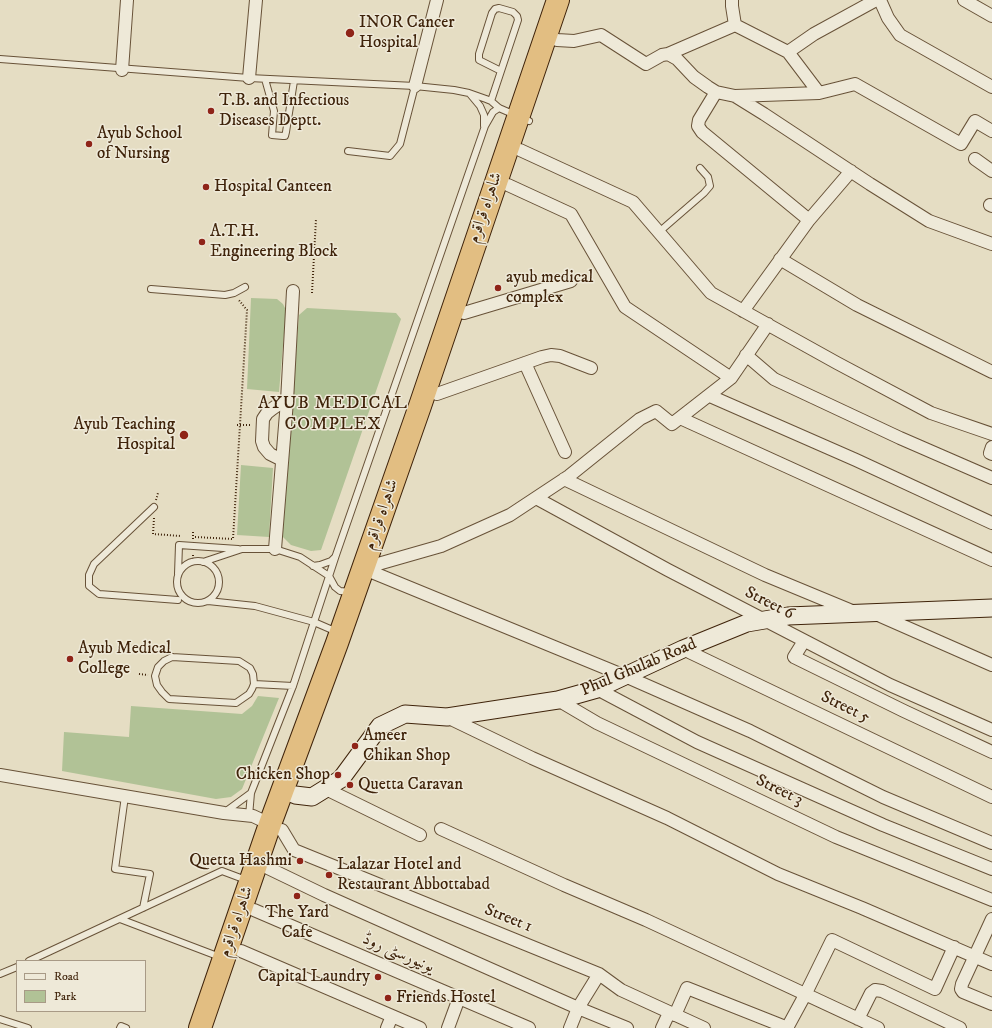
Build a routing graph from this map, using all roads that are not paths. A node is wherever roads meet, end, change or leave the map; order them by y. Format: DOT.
graph roads {
  1 [pos="127,0"];
  2 [pos="256,0"];
  3 [pos="437,0"];
  4 [pos="558,0"];
  5 [pos="572,0"];
  6 [pos="732,0"];
  7 [pos="876,0"];
  8 [pos="880,0"];
  9 [pos="964,0"];
  10 [pos="992,16"];
  11 [pos="735,25"];
  12 [pos="552,37"];
  13 [pos="788,52"];
  14 [pos="668,54"];
  15 [pos="0,60"];
  16 [pos="122,70"];
  17 [pos="501,71"];
  18 [pos="249,78"];
  19 [pos="265,79"];
  20 [pos="294,81"];
  21 [pos="415,86"];
  22 [pos="992,87"];
  23 [pos="716,92"];
  24 [pos="468,93"];
  25 [pos="819,93"];
  26 [pos="735,96"];
  27 [pos="491,101"];
  28 [pos="515,115"];
  29 [pos="992,131"];
  30 [pos="483,132"];
  31 [pos="348,150"];
  32 [pos="520,150"];
  33 [pos="975,159"];
  34 [pos="700,168"];
  35 [pos="850,171"];
  36 [pos="992,171"];
  37 [pos="508,185"];
  38 [pos="809,220"];
  39 [pos="659,232"];
  40 [pos="992,244"];
  41 [pos="780,259"];
  42 [pos="571,281"];
  43 [pos="245,287"];
  44 [pos="152,289"];
  45 [pos="293,291"];
  46 [pos="743,311"];
  47 [pos="464,313"];
  48 [pos="768,324"];
  49 [pos="746,355"];
  50 [pos="525,363"];
  51 [pos="591,368"];
  52 [pos="992,372"];
  53 [pos="731,378"];
  54 [pos="437,394"];
  55 [pos="710,396"];
  56 [pos="287,401"];
  57 [pos="680,418"];
  58 [pos="992,434"];
  59 [pos="992,447"];
  60 [pos="565,452"];
  61 [pos="992,454"];
  62 [pos="282,460"];
  63 [pos="992,478"];
  64 [pos="564,479"];
  65 [pos="536,498"];
  66 [pos="154,507"];
  67 [pos="992,523"];
  68 [pos="242,549"];
  69 [pos="275,549"];
  70 [pos="336,555"];
  71 [pos="992,560"];
  72 [pos="202,562"];
  73 [pos="313,566"];
  74 [pos="376,569"];
  75 [pos="329,576"];
  76 [pos="178,577"];
  77 [pos="354,593"];
  78 [pos="178,600"];
  79 [pos="208,601"];
  80 [pos="992,608"];
  81 [pos="874,612"];
  82 [pos="857,613"];
  83 [pos="764,620"];
  84 [pos="314,622"];
  85 [pos="340,633"];
  86 [pos="804,641"];
  87 [pos="683,649"];
  88 [pos="992,665"];
  89 [pos="625,676"];
  90 [pos="254,684"];
  91 [pos="293,686"];
  92 [pos="597,689"];
  93 [pos="558,700"];
  94 [pos="447,717"];
  95 [pos="992,730"];
  96 [pos="992,752"];
  97 [pos="0,775"];
  98 [pos="326,788"];
  99 [pos="251,793"];
  100 [pos="295,795"];
  101 [pos="125,796"];
  102 [pos="992,797"];
  103 [pos="224,813"];
  104 [pos="249,816"];
  105 [pos="276,827"];
  106 [pos="441,829"];
  107 [pos="420,835"];
  108 [pos="992,843"];
  109 [pos="268,868"];
  110 [pos="992,869"];
  111 [pos="250,881"];
  112 [pos="992,900"];
  113 [pos="143,908"];
  114 [pos="254,910"];
  115 [pos="120,919"];
  116 [pos="992,919"];
  117 [pos="954,947"];
  118 [pos="232,955"];
  119 [pos="974,956"];
  120 [pos="31,960"];
  121 [pos="992,964"];
  122 [pos="16,967"];
  123 [pos="0,974"];
  124 [pos="599,974"];
  125 [pos="805,995"];
  126 [pos="459,998"];
  127 [pos="992,1004"];
  128 [pos="578,1008"];
  129 [pos="672,1014"];
  130 [pos="392,1016"];
  131 [pos="0,1019"];
  132 [pos="858,1019"];
  133 [pos="28,1028"];
  134 [pos="120,1028"];
  135 [pos="126,1028"];
  136 [pos="200,1028"];
  137 [pos="215,1028"];
  138 [pos="387,1028"];
  139 [pos="420,1028"];
  140 [pos="448,1028"];
  141 [pos="529,1028"];
  142 [pos="570,1028"];
  143 [pos="627,1028"];
  144 [pos="662,1028"];
  145 [pos="704,1028"];
  146 [pos="788,1028"];
  147 [pos="878,1028"];
  148 [pos="960,1028"];
  1 -- 16 [label="street"];
  2 -- 18 [label="street"];
  3 -- 21 [label="street"];
  4 -- 12 [label="highway, شاہراہ قراقرم"];
  5 -- 12 [label="highway, شاہراہ قراقرم"];
  6 -- 11 [label="street"];
  7 -- 13 [label="street"];
  8 -- 22 [label="street"];
  9 -- 10 [label="street"];
  11 -- 13 [label="street"];
  11 -- 14 [label="street"];
  12 -- 14 [label="street"];
  12 -- 28 [label="highway, شاہراہ قراقرم"];
  13 -- 25 [label="street"];
  14 -- 23 [label="street"];
  15 -- 16 [label="lane"];
  16 -- 18 [label="lane"];
  17 -- 17 [label="lane"];
  17 -- 27 [label="lane"];
  18 -- 19 [label="lane"];
  19 -- 20 [label="lane"];
  19 -- 20 [label="lane"];
  20 -- 21 [label="lane"];
  21 -- 24 [label="lane"];
  21 -- 31 [label="lane"];
  23 -- 26 [label="street"];
  23 -- 38 [label="street"];
  24 -- 27 [label="lane"];
  24 -- 30 [label="lane"];
  25 -- 26 [label="street"];
  25 -- 29 [label="street"];
  26 -- 35 [label="street"];
  27 -- 28 [label="lane"];
  28 -- 30 [label="lane"];
  28 -- 32 [label="highway, شاہراہ قراقرم"];
  28 -- 77 [label="highway, شاہراہ قراقرم"];
  30 -- 70 [label="lane"];
  32 -- 37 [label="highway, شاہراہ قراقرم"];
  32 -- 39 [label="street"];
  33 -- 36 [label="street"];
  34 -- 39 [label="lane"];
  35 -- 38 [label="street"];
  35 -- 40 [label="street"];
  37 -- 47 [label="highway, شاہراہ قراقرم"];
  37 -- 53 [label="street"];
  38 -- 41 [label="street"];
  39 -- 46 [label="street"];
  41 -- 46 [label="street"];
  41 -- 52 [label="street"];
  42 -- 47 [label="street"];
  43 -- 44 [label="lane"];
  45 -- 56 [label="street"];
  46 -- 48 [label="street"];
  47 -- 54 [label="highway, شاہراہ قراقرم"];
  48 -- 49 [label="street"];
  48 -- 58 [label="street"];
  49 -- 53 [label="street"];
  49 -- 63 [label="street"];
  50 -- 51 [label="street"];
  50 -- 54 [label="street"];
  50 -- 60 [label="street"];
  53 -- 55 [label="street"];
  54 -- 74 [label="highway, شاہراہ قراقرم"];
  55 -- 57 [label="street"];
  55 -- 67 [label="street"];
  56 -- 62 [label="street"];
  56 -- 62 [label="street"];
  57 -- 64 [label="street"];
  57 -- 71 [label="street"];
  59 -- 61 [label="street"];
  62 -- 69 [label="street"];
  64 -- 65 [label="street"];
  64 -- 82 [label="street"];
  65 -- 74 [label="street"];
  65 -- 83 [label="street, Street 6"];
  66 -- 78 [label="lane"];
  68 -- 69 [label="lane"];
  68 -- 72 [label="lane"];
  68 -- 76 [label="lane"];
  69 -- 73 [label="lane"];
  70 -- 73 [label="lane"];
  70 -- 75 [label="lane"];
  72 -- 76 [label="lane"];
  72 -- 79 [label="lane"];
  73 -- 75 [label="lane"];
  74 -- 89 [label="street"];
  74 -- 100 [label="highway, شاہراہ قراقرم"];
  75 -- 77 [label="lane"];
  75 -- 84 [label="lane"];
  76 -- 79 [label="lane"];
  77 -- 85 [label="highway, شاہراہ قراقرم"];
  79 -- 84 [label="lane"];
  80 -- 81 [label="street, Phul Ghulab Road"];
  81 -- 82 [label="street, Phul Ghulab Road"];
  81 -- 88 [label="street"];
  82 -- 83 [label="street, Phul Ghulab Road"];
  83 -- 86 [label="street, Street 6"];
  83 -- 87 [label="street, Phul Ghulab Road"];
  84 -- 85 [label="lane"];
  84 -- 91 [label="lane"];
  85 -- 105 [label="highway, شاہراہ قراقرم"];
  86 -- 95 [label="street, Street 6"];
  86 -- 96 [label="street"];
  87 -- 89 [label="street, Phul Ghulab Road"];
  87 -- 102 [label="street, Street 5"];
  89 -- 92 [label="street, Phul Ghulab Road"];
  89 -- 108 [label="street"];
  90 -- 90 [label="lane"];
  90 -- 91 [label="lane"];
  91 -- 99 [label="lane"];
  92 -- 93 [label="street, Phul Ghulab Road"];
  92 -- 110 [label="street"];
  93 -- 94 [label="street, Phul Ghulab Road"];
  93 -- 112 [label="street, Street 3"];
  94 -- 98 [label="street, Phul Ghulab Road"];
  94 -- 117 [label="street"];
  97 -- 101 [label="street"];
  98 -- 100 [label="street, Phul Ghulab Road"];
  98 -- 107 [label="street"];
  99 -- 103 [label="lane"];
  99 -- 104 [label="lane"];
  100 -- 105 [label="highway, شاہراہ قراقرم"];
  101 -- 103 [label="street"];
  101 -- 113 [label="lane"];
  103 -- 104 [label="street"];
  104 -- 105 [label="street"];
  105 -- 109 [label="highway, شاہراہ قراقرم"];
  105 -- 111 [label="highway, شاہراہ قراقرم"];
  105 -- 124 [label="street, Street 1"];
  106 -- 125 [label="street"];
  109 -- 114 [label="highway, شاہراہ قراقرم"];
  109 -- 128 [label="street"];
  111 -- 113 [label="lane"];
  111 -- 118 [label="highway, شاہراہ قراقرم"];
  113 -- 115 [label="lane"];
  114 -- 118 [label="highway, شاہراہ قراقرم"];
  114 -- 126 [label="street, یونیورسٹی روڈ"];
  115 -- 118 [label="lane"];
  115 -- 120 [label="lane"];
  116 -- 119 [label="street"];
  117 -- 119 [label="street"];
  117 -- 125 [label="street"];
  118 -- 130 [label="street"];
  118 -- 136 [label="highway, شاہراہ قراقرم"];
  118 -- 137 [label="highway, شاہراہ قراقرم"];
  119 -- 121 [label="street"];
  119 -- 127 [label="street"];
  122 -- 123 [label="lane"];
  124 -- 128 [label="street"];
  124 -- 129 [label="street, Street 1"];
  125 -- 132 [label="street"];
  125 -- 146 [label="street"];
  126 -- 140 [label="street"];
  126 -- 141 [label="street, یونیورسٹی روڈ"];
  128 -- 142 [label="street"];
  128 -- 143 [label="street"];
  129 -- 144 [label="street"];
  129 -- 145 [label="street, Street 1"];
  129 -- 146 [label="street"];
  130 -- 138 [label="street"];
  130 -- 139 [label="street"];
  131 -- 133 [label="lane"];
  132 -- 147 [label="street"];
  132 -- 148 [label="street"];
  134 -- 135 [label="lane"];
}
